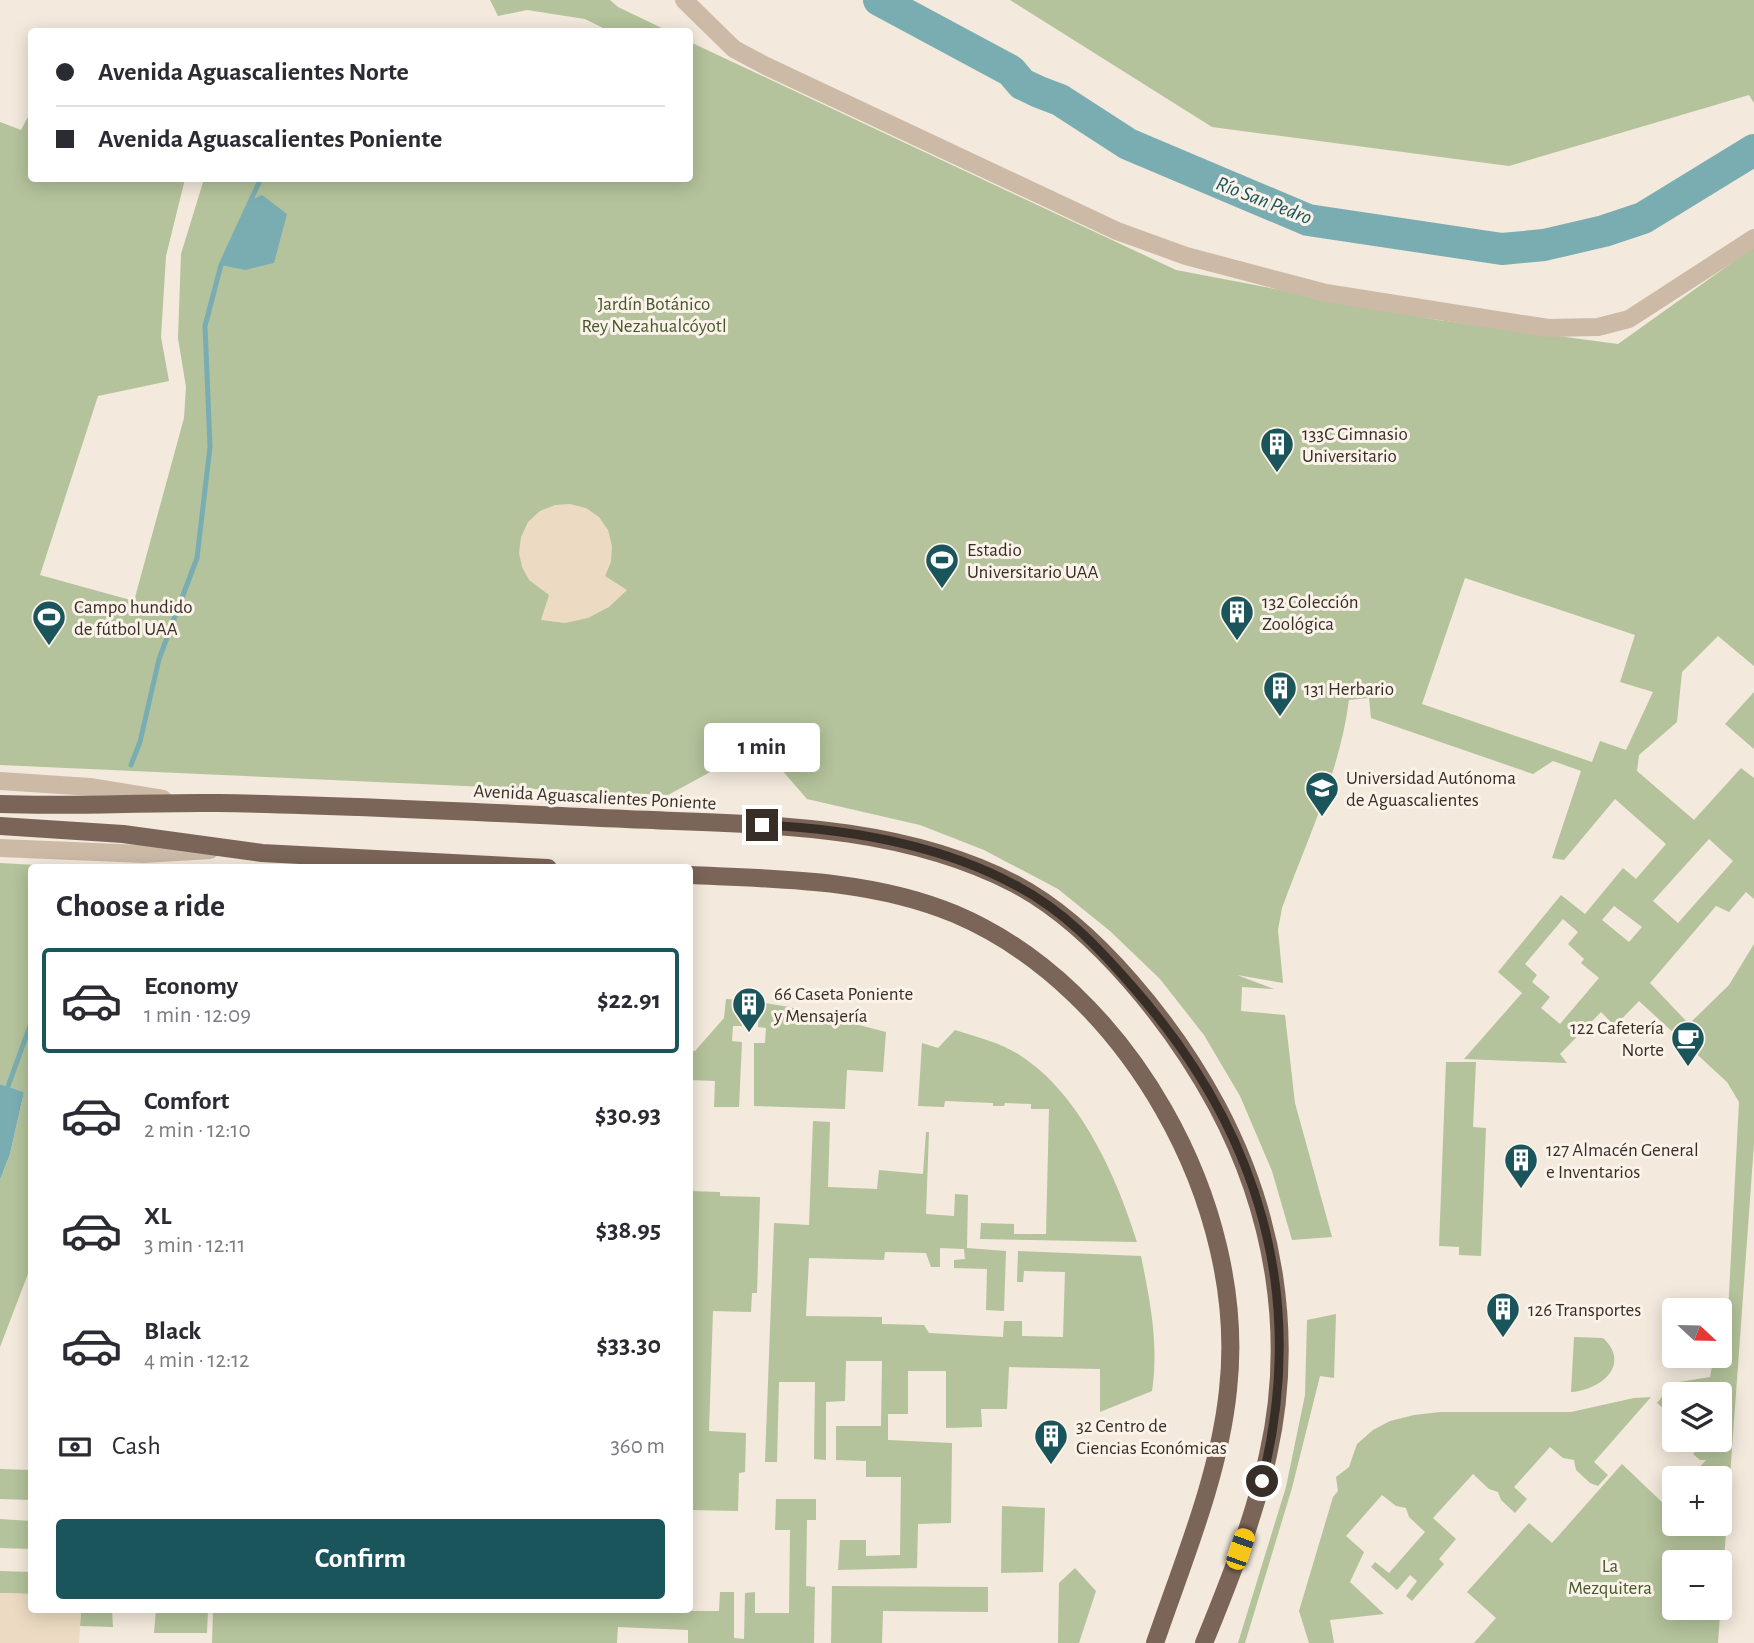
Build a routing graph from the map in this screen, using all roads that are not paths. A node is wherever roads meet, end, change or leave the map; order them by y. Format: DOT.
graph roads {
  1 [pos="684,0"];
  2 [pos="1754,238"];
  3 [pos="0,781"];
  4 [pos="187,802"];
  5 [pos="0,804"];
  6 [pos="0,826"];
  7 [pos="0,848"];
  8 [pos="225,850"];
  9 [pos="476,864"];
  10 [pos="693,875"];
  11 [pos="1156,1643"];
  12 [pos="1204,1643"];
  1 -- 2 [label="street"];
  3 -- 4 [label="street, Avenida Aguascalientes Poniente"];
  4 -- 5 [label="main road, Avenida Aguascalientes Poniente"];
  4 -- 12 [label="main road, Avenida Aguascalientes Poniente"];
  6 -- 8 [label="main road"];
  7 -- 8 [label="street"];
  8 -- 9 [label="main road"];
  10 -- 11 [label="main road"];
}
